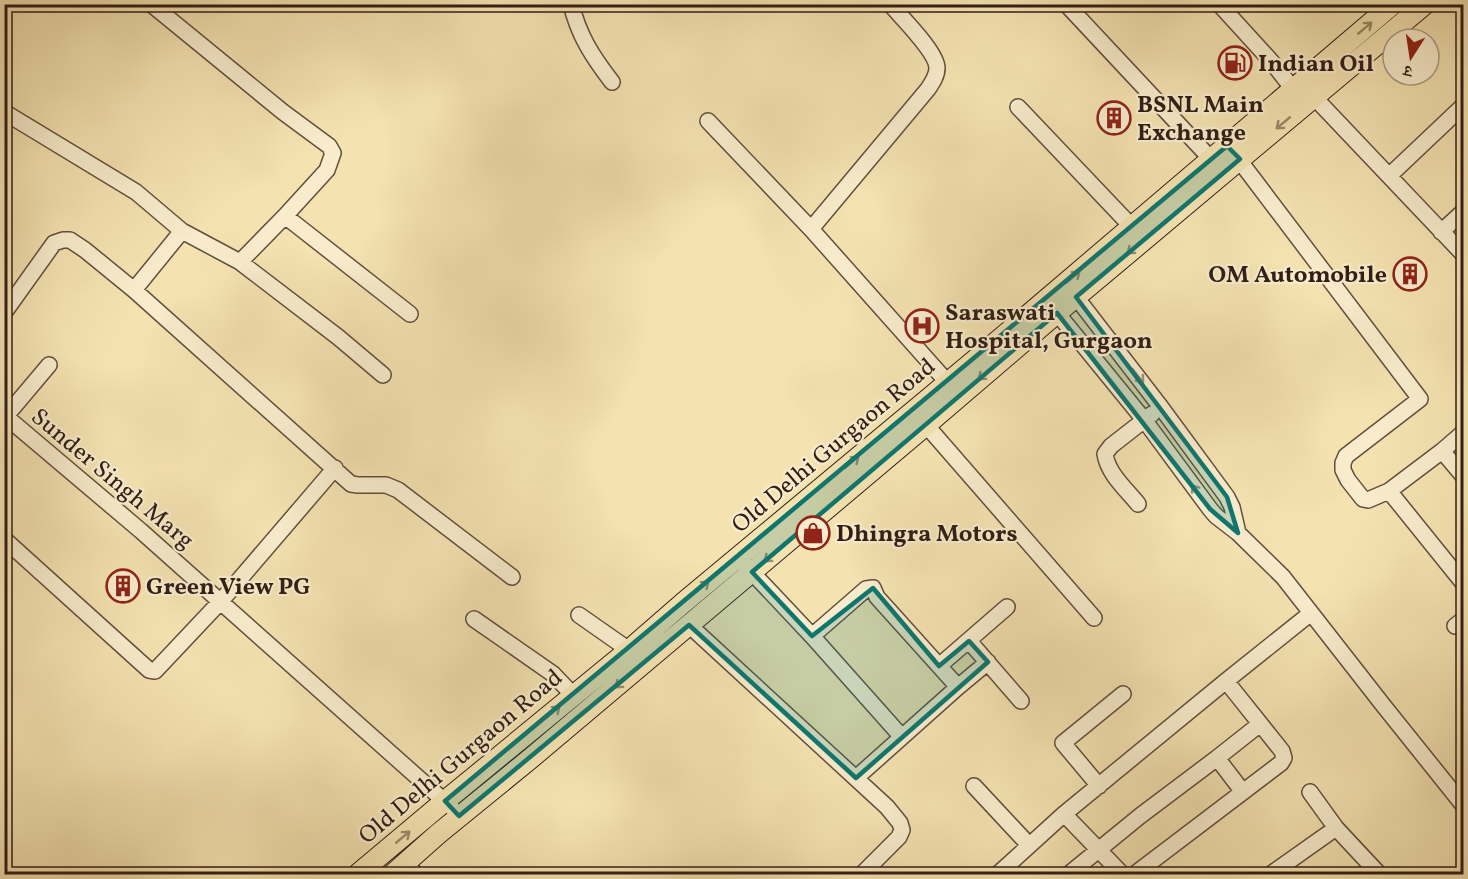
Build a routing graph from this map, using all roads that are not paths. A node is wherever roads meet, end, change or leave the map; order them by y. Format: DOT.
graph roads {
  1 [pos="151,4"];
  2 [pos="571,4"];
  3 [pos="890,4"];
  4 [pos="1066,4"];
  5 [pos="1220,4"];
  6 [pos="1393,4"];
  7 [pos="1425,4"];
  8 [pos="612,82"];
  9 [pos="1293,89"];
  10 [pos="1314,97"];
  11 [pos="1464,105"];
  12 [pos="1018,107"];
  13 [pos="4,112"];
  14 [pos="708,121"];
  15 [pos="1233,152"];
  16 [pos="1211,159"];
  17 [pos="1389,176"];
  18 [pos="1464,212"];
  19 [pos="285,216"];
  20 [pos="1132,227"];
  21 [pos="811,229"];
  22 [pos="182,231"];
  23 [pos="1442,232"];
  24 [pos="1464,255"];
  25 [pos="240,262"];
  26 [pos="134,290"];
  27 [pos="1076,297"];
  28 [pos="4,313"];
  29 [pos="1057,313"];
  30 [pos="410,314"];
  31 [pos="49,365"];
  32 [pos="383,375"];
  33 [pos="948,383"];
  34 [pos="1160,406"];
  35 [pos="5,416"];
  36 [pos="1145,421"];
  37 [pos="926,425"];
  38 [pos="1464,432"];
  39 [pos="1442,451"];
  40 [pos="335,468"];
  41 [pos="1464,477"];
  42 [pos="1389,491"];
  43 [pos="1138,504"];
  44 [pos="1238,533"];
  45 [pos="4,539"];
  46 [pos="737,557"];
  47 [pos="752,572"];
  48 [pos="512,578"];
  49 [pos="1464,584"];
  50 [pos="221,601"];
  51 [pos="1007,607"];
  52 [pos="1311,613"];
  53 [pos="579,615"];
  54 [pos="1094,618"];
  55 [pos="474,619"];
  56 [pos="689,625"];
  57 [pos="812,636"];
  58 [pos="969,641"];
  59 [pos="629,650"];
  60 [pos="988,662"];
  61 [pos="939,666"];
  62 [pos="1226,681"];
  63 [pos="958,687"];
  64 [pos="1123,694"];
  65 [pos="573,695"];
  66 [pos="1021,701"];
  67 [pos="1260,724"];
  68 [pos="901,736"];
  69 [pos="1217,758"];
  70 [pos="856,778"];
  71 [pos="974,786"];
  72 [pos="1099,786"];
  73 [pos="1243,792"];
  74 [pos="1310,792"];
  75 [pos="445,801"];
  76 [pos="1464,807"];
  77 [pos="1064,814"];
  78 [pos="459,816"];
  79 [pos="1335,828"];
  80 [pos="1029,845"];
  81 [pos="1100,849"];
  82 [pos="405,871"];
  83 [pos="1275,873"];
  84 [pos="358,874"];
  85 [pos="862,874"];
  86 [pos="998,874"];
  87 [pos="1069,874"];
  88 [pos="1122,874"];
  89 [pos="1135,874"];
  90 [pos="1379,874"];
  1 -- 19 [label="street"];
  2 -- 8 [label="street"];
  3 -- 21 [label="street"];
  4 -- 16 [label="street"];
  5 -- 9 [label="street"];
  9 -- 6 [label="main road, Old Delhi Gurgaon Road, one-way"];
  7 -- 10 [label="main road, Old Delhi Gurgaon Road"];
  9 -- 15 [label="main road, Old Delhi Gurgaon Road"];
  10 -- 15 [label="main road, Old Delhi Gurgaon Road, one-way"];
  10 -- 17 [label="street"];
  11 -- 17 [label="street"];
  12 -- 20 [label="street"];
  13 -- 22 [label="street"];
  14 -- 21 [label="street"];
  15 -- 16 [label="main road, Old Delhi Gurgaon Road"];
  15 -- 27 [label="main road, Old Delhi Gurgaon Road, one-way"];
  15 -- 42 [label="street"];
  16 -- 20 [label="main road, Old Delhi Gurgaon Road"];
  17 -- 23 [label="street"];
  18 -- 23 [label="street"];
  19 -- 25 [label="street"];
  19 -- 30 [label="street"];
  33 -- 20 [label="main road, Old Delhi Gurgaon Road, one-way"];
  21 -- 33 [label="street"];
  22 -- 25 [label="street"];
  22 -- 26 [label="street"];
  23 -- 24 [label="street"];
  25 -- 32 [label="street"];
  26 -- 28 [label="street"];
  26 -- 40 [label="street"];
  27 -- 29 [label="main road, Old Delhi Gurgaon Road"];
  27 -- 34 [label="street, one-way"];
  29 -- 36 [label="street"];
  29 -- 37 [label="main road, Old Delhi Gurgaon Road, one-way"];
  31 -- 35 [label="street"];
  46 -- 33 [label="main road, Old Delhi Gurgaon Road, one-way"];
  34 -- 36 [label="street"];
  34 -- 44 [label="street"];
  35 -- 50 [label="street, Sunder Singh Marg"];
  36 -- 43 [label="street"];
  44 -- 36 [label="street, one-way"];
  37 -- 47 [label="main road, Old Delhi Gurgaon Road, one-way"];
  37 -- 54 [label="street"];
  38 -- 39 [label="street"];
  39 -- 41 [label="street"];
  39 -- 42 [label="street"];
  40 -- 48 [label="street"];
  40 -- 50 [label="street"];
  42 -- 49 [label="street"];
  44 -- 52 [label="street"];
  45 -- 50 [label="street"];
  46 -- 47 [label="street"];
  59 -- 46 [label="main road, Old Delhi Gurgaon Road, one-way"];
  47 -- 56 [label="main road, Old Delhi Gurgaon Road"];
  47 -- 57 [label="street"];
  50 -- 75 [label="street, Sunder Singh Marg"];
  51 -- 58 [label="street"];
  52 -- 62 [label="street"];
  52 -- 76 [label="street"];
  53 -- 59 [label="street"];
  55 -- 65 [label="street"];
  56 -- 70 [label="street"];
  56 -- 78 [label="main road, Old Delhi Gurgaon Road, one-way"];
  57 -- 61 [label="street"];
  57 -- 68 [label="street"];
  58 -- 60 [label="street"];
  58 -- 61 [label="street"];
  59 -- 65 [label="main road, Old Delhi Gurgaon Road"];
  60 -- 63 [label="street"];
  60 -- 66 [label="street"];
  61 -- 63 [label="street"];
  62 -- 67 [label="street"];
  62 -- 72 [label="street"];
  63 -- 68 [label="street"];
  64 -- 72 [label="street"];
  75 -- 65 [label="main road, Old Delhi Gurgaon Road, one-way"];
  67 -- 69 [label="street"];
  67 -- 73 [label="street"];
  68 -- 70 [label="street"];
  69 -- 73 [label="street"];
  69 -- 81 [label="street"];
  70 -- 85 [label="street"];
  71 -- 80 [label="street"];
  72 -- 77 [label="street"];
  73 -- 89 [label="street"];
  74 -- 79 [label="street"];
  75 -- 78 [label="street, Sunder Singh Marg"];
  84 -- 75 [label="main road, Old Delhi Gurgaon Road, one-way"];
  77 -- 80 [label="street"];
  77 -- 81 [label="street"];
  78 -- 82 [label="main road, Old Delhi Gurgaon Road"];
  79 -- 83 [label="street"];
  79 -- 90 [label="street"];
  80 -- 86 [label="street"];
  81 -- 87 [label="street"];
  81 -- 88 [label="street"];
}
